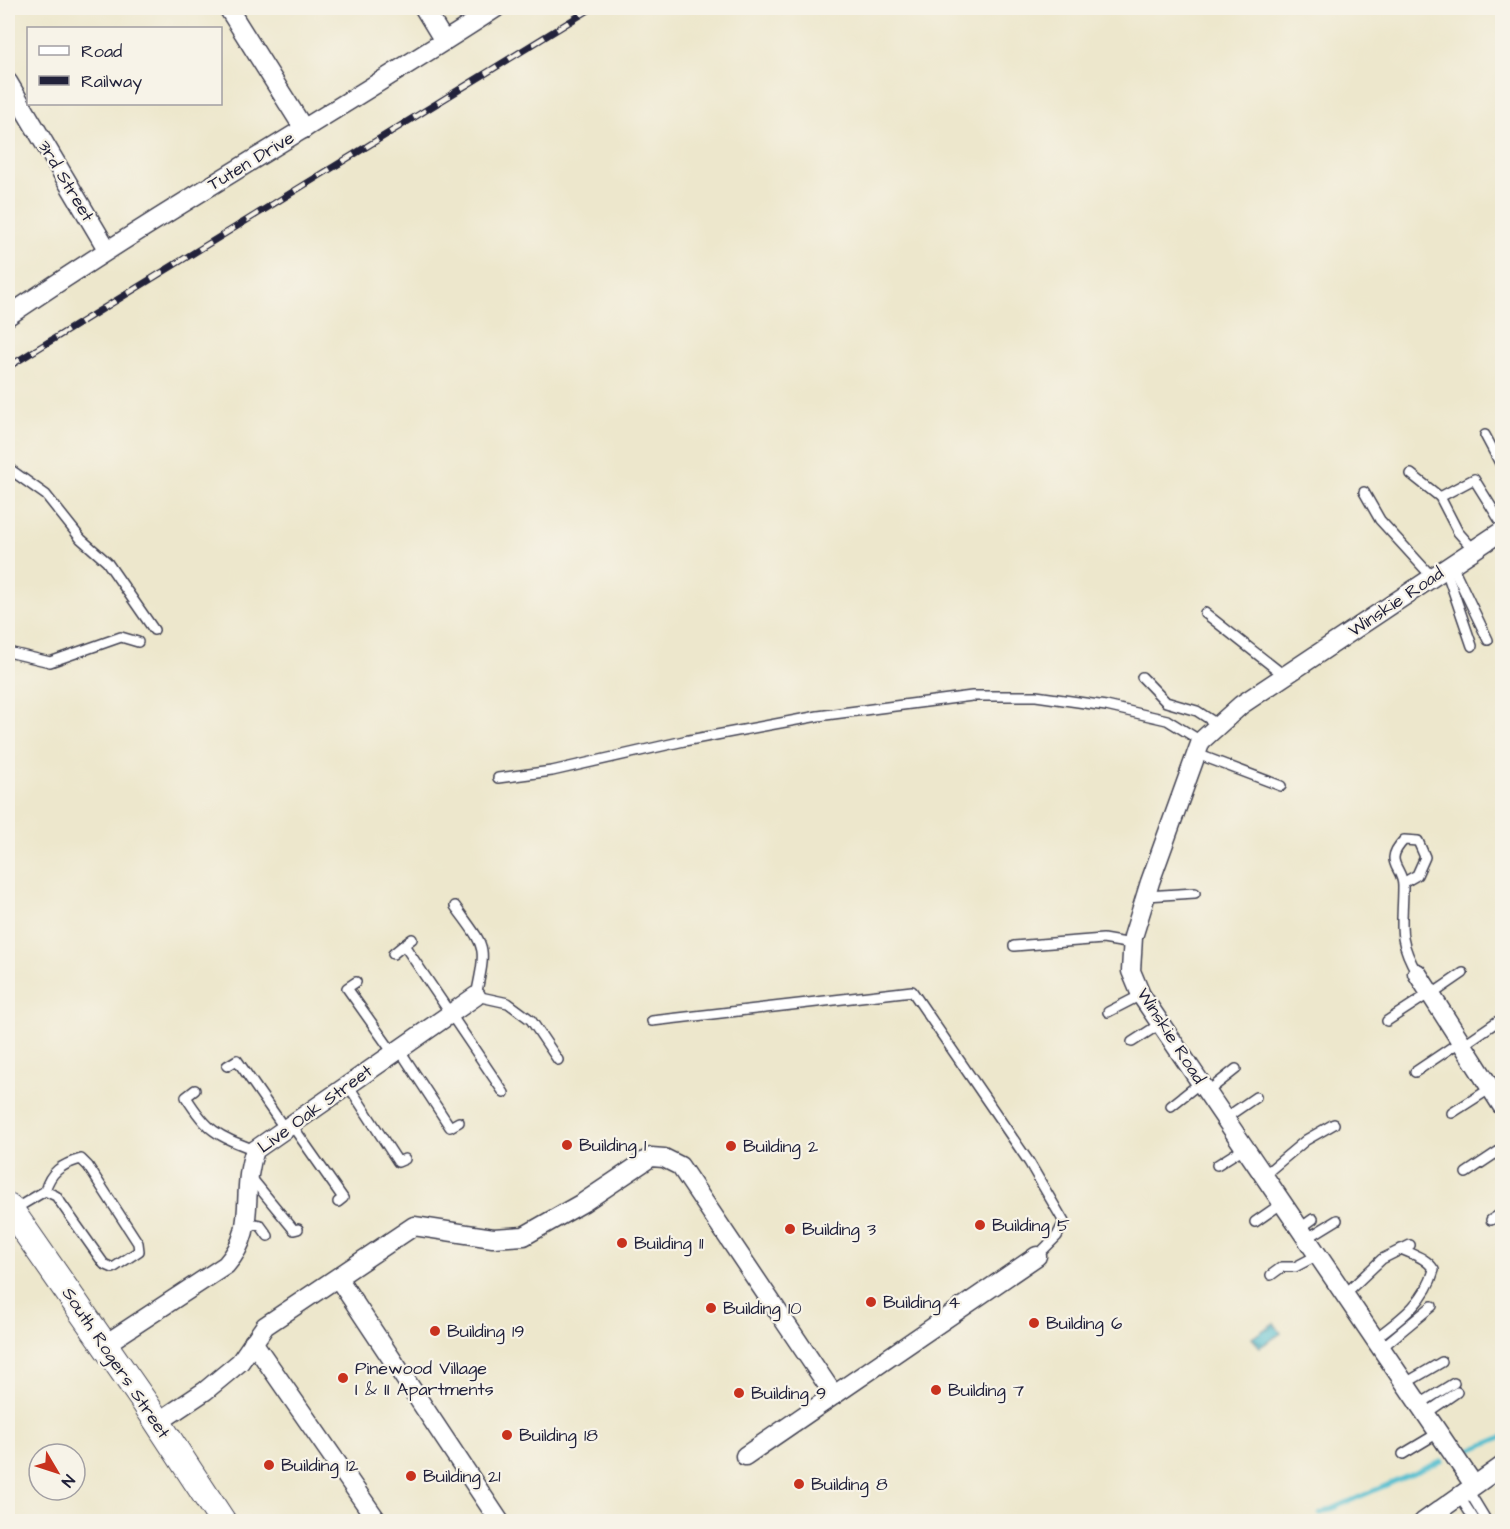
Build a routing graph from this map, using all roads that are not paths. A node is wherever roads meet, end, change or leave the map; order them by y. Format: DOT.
graph roads {
  1 [pos="228,8"];
  2 [pos="424,8"];
  3 [pos="496,8"];
  4 [pos="444,41"];
  5 [pos="8,82"];
  6 [pos="304,129"];
  7 [pos="107,249"];
  8 [pos="8,316"];
  9 [pos="1485,435"];
  10 [pos="1503,467"];
  11 [pos="8,468"];
  12 [pos="1411,474"];
  13 [pos="1364,492"];
  14 [pos="1440,497"];
  15 [pos="1503,524"];
  16 [pos="1503,531"];
  17 [pos="1474,550"];
  18 [pos="1444,571"];
  19 [pos="1205,613"];
  20 [pos="154,630"];
  21 [pos="1488,640"];
  22 [pos="138,642"];
  23 [pos="1472,646"];
  24 [pos="8,652"];
  25 [pos="1285,676"];
  26 [pos="1142,677"];
  27 [pos="1217,724"];
  28 [pos="1199,748"];
  29 [pos="498,778"];
  30 [pos="1281,786"];
  31 [pos="1403,883"];
  32 [pos="1195,893"];
  33 [pos="1146,896"];
  34 [pos="454,906"];
  35 [pos="1132,944"];
  36 [pos="1014,946"];
  37 [pos="393,954"];
  38 [pos="1417,973"];
  39 [pos="1463,973"];
  40 [pos="356,982"];
  41 [pos="1430,994"];
  42 [pos="1141,995"];
  43 [pos="476,996"];
  44 [pos="1108,1012"];
  45 [pos="449,1015"];
  46 [pos="652,1021"];
  47 [pos="1498,1021"];
  48 [pos="1388,1022"];
  49 [pos="1160,1023"];
  50 [pos="1132,1042"];
  51 [pos="1462,1043"];
  52 [pos="396,1051"];
  53 [pos="558,1060"];
  54 [pos="227,1066"];
  55 [pos="1236,1069"];
  56 [pos="1415,1072"];
  57 [pos="348,1085"];
  58 [pos="1203,1088"];
  59 [pos="195,1090"];
  60 [pos="504,1092"];
  61 [pos="1257,1097"];
  62 [pos="1499,1098"];
  63 [pos="1171,1106"];
  64 [pos="1452,1113"];
  65 [pos="1224,1119"];
  66 [pos="1334,1124"];
  67 [pos="288,1126"];
  68 [pos="450,1127"];
  69 [pos="1244,1148"];
  70 [pos="1503,1149"];
  71 [pos="255,1150"];
  72 [pos="405,1159"];
  73 [pos="1217,1165"];
  74 [pos="248,1173"];
  75 [pos="1466,1173"];
  76 [pos="1263,1176"];
  77 [pos="45,1191"];
  78 [pos="338,1202"];
  79 [pos="1281,1204"];
  80 [pos="9,1209"];
  81 [pos="1503,1213"];
  82 [pos="1337,1220"];
  83 [pos="1491,1220"];
  84 [pos="1255,1222"];
  85 [pos="246,1229"];
  86 [pos="298,1229"];
  87 [pos="1306,1229"];
  88 [pos="268,1236"];
  89 [pos="1037,1256"];
  90 [pos="1316,1256"];
  91 [pos="1271,1275"];
  92 [pos="338,1278"];
  93 [pos="1343,1296"];
  94 [pos="1432,1306"];
  95 [pos="254,1342"];
  96 [pos="1376,1344"];
  97 [pos="104,1345"];
  98 [pos="1443,1362"];
  99 [pos="1404,1384"];
  100 [pos="1456,1387"];
  101 [pos="834,1395"];
  102 [pos="1422,1410"];
  103 [pos="157,1423"];
  104 [pos="1438,1434"];
  105 [pos="1403,1454"];
  106 [pos="745,1456"];
  107 [pos="1503,1466"];
  108 [pos="1467,1490"];
  109 [pos="1481,1520"];
  110 [pos="222,1521"];
  111 [pos="378,1521"];
  112 [pos="500,1521"];
  113 [pos="1423,1521"];
  1 -- 6 [label="street"];
  2 -- 4 [label="street"];
  3 -- 4 [label="street, Tuten Drive"];
  4 -- 6 [label="street, Tuten Drive"];
  5 -- 7 [label="street, 3rd Street"];
  6 -- 7 [label="street, Tuten Drive"];
  7 -- 8 [label="street, Tuten Drive"];
  9 -- 10 [label="lane"];
  11 -- 20 [label="lane"];
  12 -- 14 [label="lane"];
  13 -- 18 [label="lane"];
  14 -- 15 [label="lane"];
  14 -- 17 [label="lane"];
  16 -- 17 [label="street, Winskie Road"];
  17 -- 18 [label="street, Winskie Road"];
  18 -- 21 [label="lane"];
  18 -- 23 [label="lane"];
  18 -- 25 [label="street, Winskie Road"];
  19 -- 25 [label="lane"];
  22 -- 24 [label="lane"];
  25 -- 27 [label="street, Winskie Road"];
  26 -- 27 [label="lane"];
  27 -- 28 [label="street, Winskie Road"];
  28 -- 29 [label="lane"];
  28 -- 30 [label="lane"];
  28 -- 33 [label="street, Winskie Road"];
  31 -- 31 [label="lane"];
  31 -- 38 [label="lane"];
  32 -- 33 [label="lane"];
  33 -- 35 [label="street, Winskie Road"];
  34 -- 43 [label="lane"];
  35 -- 36 [label="lane"];
  35 -- 42 [label="street, Winskie Road"];
  37 -- 45 [label="lane"];
  38 -- 41 [label="street"];
  39 -- 41 [label="lane"];
  40 -- 52 [label="lane"];
  41 -- 48 [label="lane"];
  41 -- 51 [label="street"];
  42 -- 44 [label="lane"];
  42 -- 49 [label="street, Winskie Road"];
  43 -- 45 [label="street, Live Oak Street"];
  43 -- 53 [label="lane"];
  45 -- 52 [label="street, Live Oak Street"];
  45 -- 60 [label="lane"];
  46 -- 89 [label="lane"];
  47 -- 51 [label="lane"];
  49 -- 50 [label="lane"];
  49 -- 58 [label="street, Winskie Road"];
  51 -- 56 [label="lane"];
  51 -- 62 [label="street"];
  52 -- 57 [label="street, Live Oak Street"];
  52 -- 68 [label="lane"];
  54 -- 67 [label="lane"];
  55 -- 58 [label="lane"];
  57 -- 67 [label="street, Live Oak Street"];
  57 -- 72 [label="lane"];
  58 -- 63 [label="lane"];
  58 -- 65 [label="street, Winskie Road"];
  59 -- 71 [label="lane"];
  61 -- 65 [label="lane"];
  62 -- 64 [label="lane"];
  65 -- 69 [label="street, Winskie Road"];
  66 -- 76 [label="lane"];
  67 -- 71 [label="street, Live Oak Street"];
  67 -- 78 [label="lane"];
  69 -- 73 [label="lane"];
  69 -- 76 [label="street, Winskie Road"];
  70 -- 75 [label="lane"];
  71 -- 74 [label="street, Live Oak Street"];
  74 -- 85 [label="street, Live Oak Street"];
  74 -- 86 [label="lane"];
  76 -- 79 [label="street, Winskie Road"];
  77 -- 77 [label="lane"];
  77 -- 80 [label="lane"];
  79 -- 84 [label="lane"];
  79 -- 87 [label="street, Winskie Road"];
  80 -- 97 [label="street, South Rogers Street"];
  81 -- 83 [label="lane"];
  82 -- 87 [label="lane"];
  85 -- 88 [label="lane"];
  85 -- 97 [label="street, Live Oak Street"];
  87 -- 90 [label="street, Winskie Road"];
  89 -- 101 [label="street"];
  90 -- 91 [label="lane"];
  90 -- 93 [label="street, Winskie Road"];
  92 -- 95 [label="street"];
  92 -- 101 [label="street"];
  92 -- 112 [label="street"];
  93 -- 96 [label="street, Winskie Road"];
  93 -- 96 [label="lane"];
  94 -- 96 [label="lane"];
  95 -- 103 [label="street"];
  95 -- 111 [label="street"];
  96 -- 99 [label="street, Winskie Road"];
  97 -- 103 [label="street, South Rogers Street"];
  98 -- 99 [label="lane"];
  99 -- 102 [label="street, Winskie Road"];
  100 -- 102 [label="lane"];
  101 -- 106 [label="street"];
  102 -- 104 [label="street, Winskie Road"];
  103 -- 110 [label="street, South Rogers Street"];
  104 -- 105 [label="lane"];
  104 -- 108 [label="street, Winskie Road"];
  107 -- 108 [label="street"];
  108 -- 109 [label="lane"];
  108 -- 113 [label="street"];
}
